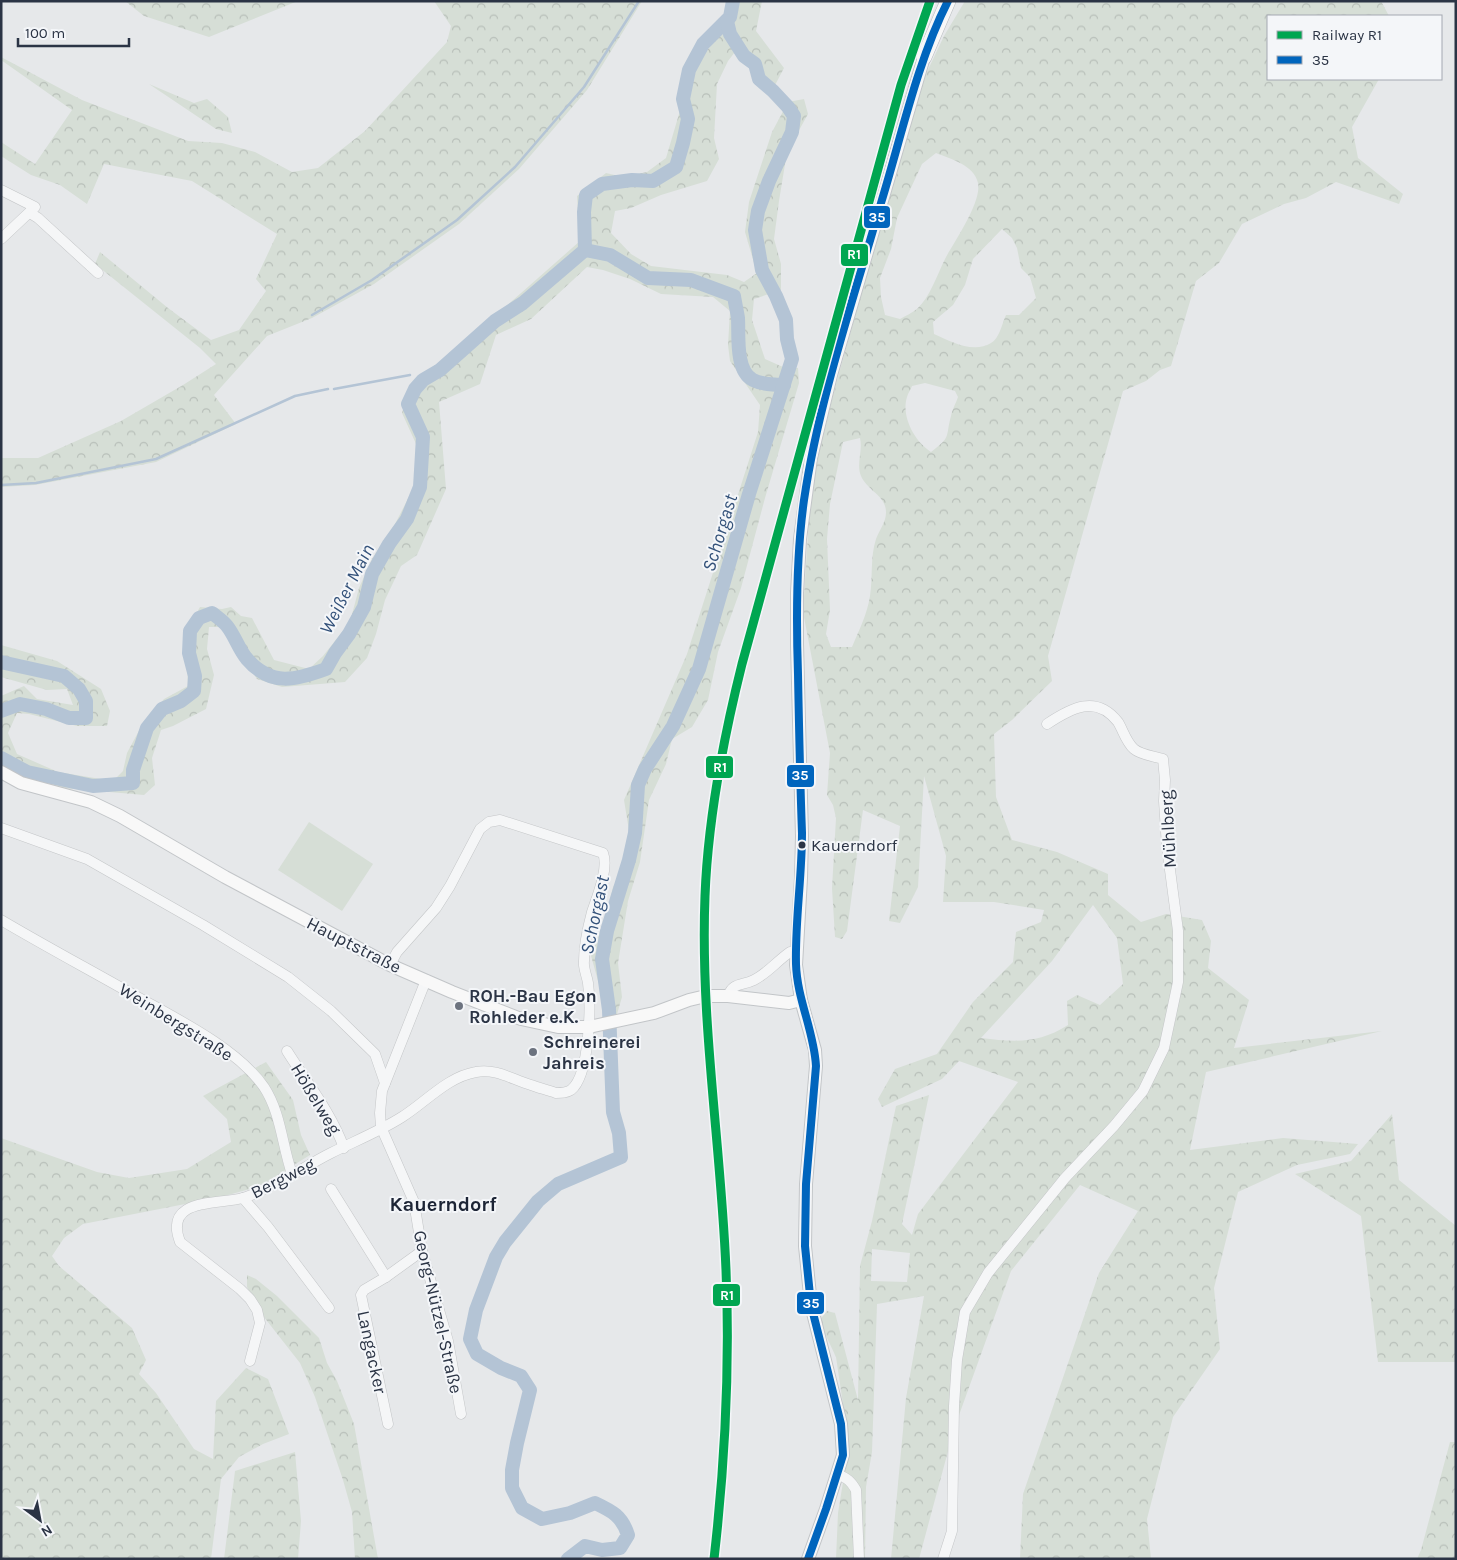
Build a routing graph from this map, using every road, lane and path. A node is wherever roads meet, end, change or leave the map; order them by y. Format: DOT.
graph roads {
  1 [pos="948,1"];
  2 [pos="924,57"];
  3 [pos="1,190"];
  4 [pos="30,213"];
  5 [pos="1,239"];
  6 [pos="98,273"];
  7 [pos="1047,724"];
  8 [pos="1,772"];
  9 [pos="1,828"];
  10 [pos="1,920"];
  11 [pos="796,952"];
  12 [pos="390,965"];
  13 [pos="426,980"];
  14 [pos="728,996"];
  15 [pos="801,1000"];
  16 [pos="594,1026"];
  17 [pos="398,1049"];
  18 [pos="287,1051"];
  19 [pos="375,1054"];
  20 [pos="385,1083"];
  21 [pos="382,1127"];
  22 [pos="344,1148"];
  23 [pos="292,1174"];
  24 [pos="331,1189"];
  25 [pos="244,1198"];
  26 [pos="422,1251"];
  27 [pos="386,1277"];
  28 [pos="329,1308"];
  29 [pos="250,1361"];
  30 [pos="461,1414"];
  31 [pos="388,1424"];
  32 [pos="837,1474"];
  33 [pos="808,1559"];
  34 [pos="859,1559"];
  35 [pos="943,1559"];
  1 -- 2 [label="highway"];
  2 -- 11 [label="main road"];
  3 -- 4 [label="street"];
  4 -- 5 [label="street"];
  4 -- 6 [label="street"];
  7 -- 35 [label="street, Mühlberg"];
  8 -- 12 [label="main road, Hauptstraße"];
  9 -- 19 [label="street"];
  10 -- 23 [label="street, Weinbergstraße"];
  11 -- 14 [label="street"];
  11 -- 15 [label="main road"];
  12 -- 13 [label="main road, Hauptstraße"];
  12 -- 16 [label="street"];
  13 -- 16 [label="main road, Hauptstraße"];
  13 -- 17 [label="street"];
  14 -- 15 [label="main road, Hauptstraße"];
  14 -- 16 [label="main road, Hauptstraße"];
  15 -- 32 [label="main road"];
  16 -- 21 [label="street, Bergweg"];
  17 -- 19 [label="street"];
  17 -- 20 [label="street"];
  18 -- 22 [label="street, Hößelweg"];
  19 -- 20 [label="street"];
  20 -- 21 [label="street"];
  21 -- 22 [label="street, Bergweg"];
  21 -- 26 [label="street, Georg-Nützel-Straße"];
  22 -- 23 [label="street, Bergweg"];
  23 -- 25 [label="street, Bergweg"];
  24 -- 27 [label="street"];
  25 -- 28 [label="street"];
  25 -- 29 [label="street, Bergweg"];
  26 -- 27 [label="street, Langacker"];
  26 -- 30 [label="street, Georg-Nützel-Straße"];
  27 -- 31 [label="street, Langacker"];
  32 -- 33 [label="main road"];
  32 -- 34 [label="street"];
}
